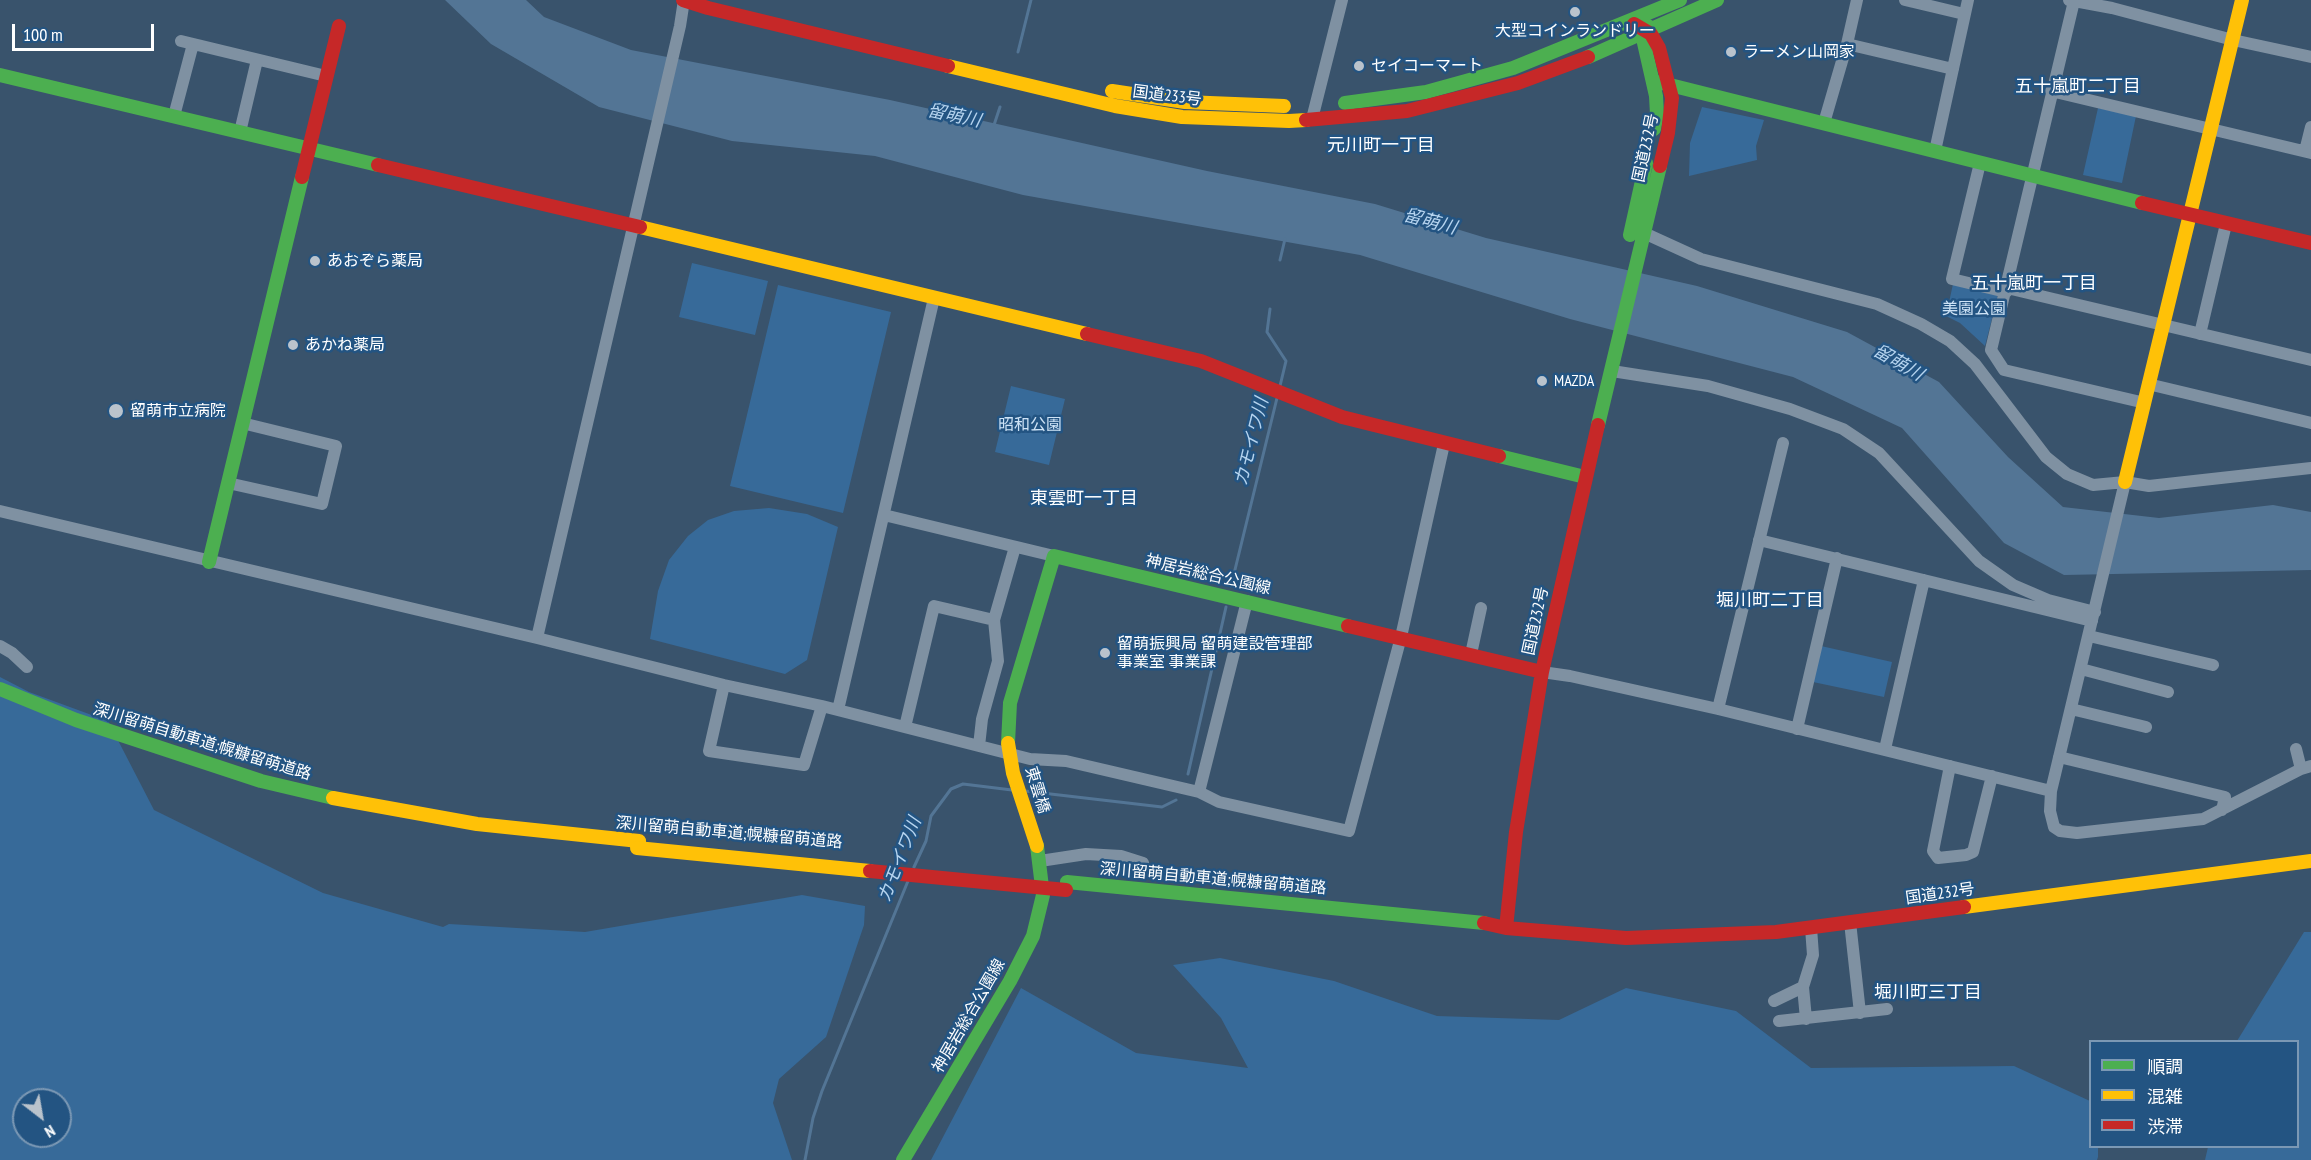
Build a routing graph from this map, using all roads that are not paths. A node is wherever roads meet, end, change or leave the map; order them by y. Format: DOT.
graph roads {
  1 [pos="684,0"];
  2 [pos="1342,0"];
  3 [pos="1717,0"];
  4 [pos="1857,0"];
  5 [pos="1905,0"];
  6 [pos="1968,0"];
  7 [pos="2242,0"];
  8 [pos="2072,1"];
  9 [pos="1674,2"];
  10 [pos="745,3"];
  11 [pos="2113,4"];
  12 [pos="1964,14"];
  13 [pos="1674,19"];
  14 [pos="1644,23"];
  15 [pos="339,26"];
  16 [pos="1626,40"];
  17 [pos="2233,40"];
  18 [pos="181,41"];
  19 [pos="1847,44"];
  20 [pos="194,45"];
  21 [pos="1659,48"];
  22 [pos="1645,52"];
  23 [pos="2311,57"];
  24 [pos="257,60"];
  25 [pos="1953,69"];
  26 [pos="0,75"];
  27 [pos="326,76"];
  28 [pos="1654,81"];
  29 [pos="1669,84"];
  30 [pos="2051,91"];
  31 [pos="1313,112"];
  32 [pos="174,116"];
  33 [pos="1824,123"];
  34 [pos="2311,127"];
  35 [pos="2211,129"];
  36 [pos="240,132"];
  37 [pos="308,148"];
  38 [pos="1935,151"];
  39 [pos="2308,152"];
  40 [pos="1980,163"];
  41 [pos="2032,177"];
  42 [pos="2190,215"];
  43 [pos="2226,224"];
  44 [pos="632,225"];
  45 [pos="1644,233"];
  46 [pos="2311,243"];
  47 [pos="1634,248"];
  48 [pos="2007,290"];
  49 [pos="934,298"];
  50 [pos="2163,325"];
  51 [pos="2200,334"];
  52 [pos="1610,355"];
  53 [pos="2311,360"];
  54 [pos="1612,371"];
  55 [pos="2148,384"];
  56 [pos="2145,403"];
  57 [pos="242,423"];
  58 [pos="2311,423"];
  59 [pos="1588,431"];
  60 [pos="1783,443"];
  61 [pos="1444,444"];
  62 [pos="1575,460"];
  63 [pos="2311,468"];
  64 [pos="1585,477"];
  65 [pos="1569,481"];
  66 [pos="228,483"];
  67 [pos="2124,485"];
  68 [pos="0,511"];
  69 [pos="884,515"];
  70 [pos="1562,520"];
  71 [pos="1759,540"];
  72 [pos="1015,547"];
  73 [pos="1054,556"];
  74 [pos="1837,558"];
  75 [pos="209,562"];
  76 [pos="1924,580"];
  77 [pos="1247,601"];
  78 [pos="1481,608"];
  79 [pos="2094,614"];
  80 [pos="994,620"];
  81 [pos="2089,636"];
  82 [pos="1401,637"];
  83 [pos="537,638"];
  84 [pos="0,646"];
  85 [pos="1471,654"];
  86 [pos="2212,665"];
  87 [pos="27,668"];
  88 [pos="2081,669"];
  89 [pos="1542,672"];
  90 [pos="724,685"];
  91 [pos="0,689"];
  92 [pos="2168,692"];
  93 [pos="0,702"];
  94 [pos="822,705"];
  95 [pos="1718,709"];
  96 [pos="2071,709"];
  97 [pos="838,710"];
  98 [pos="905,727"];
  99 [pos="2146,727"];
  100 [pos="1797,729"];
  101 [pos="979,746"];
  102 [pos="1886,749"];
  103 [pos="2296,749"];
  104 [pos="2059,757"];
  105 [pos="1950,766"];
  106 [pos="2306,767"];
  107 [pos="1992,776"];
  108 [pos="2051,790"];
  109 [pos="1199,792"];
  110 [pos="2222,810"];
  111 [pos="638,844"];
  112 [pos="1037,846"];
  113 [pos="1040,861"];
  114 [pos="2311,861"];
  115 [pos="1143,863"];
  116 [pos="1850,922"];
  117 [pos="1506,928"];
  118 [pos="1811,928"];
  119 [pos="1803,987"];
  120 [pos="1774,1001"];
  121 [pos="1887,1009"];
  122 [pos="1860,1013"];
  123 [pos="1806,1019"];
  124 [pos="1779,1022"];
  125 [pos="903,1160"];
  1 -- 31 [label="main road, 国道233号"];
  1 -- 44 [label="street"];
  2 -- 31 [label="street"];
  3 -- 13 [label="main road"];
  4 -- 19 [label="street"];
  5 -- 12 [label="street"];
  6 -- 12 [label="street"];
  7 -- 17 [label="main road"];
  8 -- 11 [label="street"];
  8 -- 30 [label="street"];
  9 -- 14 [label="main road"];
  10 -- 31 [label="main road, 国道233号"];
  11 -- 17 [label="street"];
  12 -- 25 [label="street"];
  13 -- 14 [label="main road"];
  13 -- 21 [label="main road"];
  14 -- 16 [label="main road, 国道233号"];
  14 -- 21 [label="main road, 国道232号"];
  14 -- 22 [label="main road, 国道232号"];
  14 -- 31 [label="main road, 国道233号"];
  15 -- 27 [label="main road"];
  16 -- 22 [label="main road"];
  16 -- 31 [label="main road, 国道233号"];
  17 -- 23 [label="street"];
  17 -- 35 [label="main road"];
  18 -- 20 [label="street"];
  19 -- 25 [label="street"];
  19 -- 33 [label="street"];
  20 -- 24 [label="street"];
  20 -- 32 [label="street"];
  21 -- 29 [label="main road, 国道232号"];
  22 -- 28 [label="main road, 国道232号"];
  24 -- 27 [label="street"];
  24 -- 36 [label="street"];
  25 -- 38 [label="street"];
  26 -- 32 [label="main road"];
  27 -- 37 [label="main road"];
  28 -- 29 [label="main road"];
  28 -- 47 [label="main road, 国道232号"];
  29 -- 33 [label="main road"];
  29 -- 45 [label="main road, 国道232号"];
  30 -- 35 [label="street"];
  30 -- 41 [label="street"];
  32 -- 36 [label="main road"];
  33 -- 38 [label="main road"];
  34 -- 39 [label="street"];
  35 -- 39 [label="street"];
  35 -- 42 [label="main road"];
  36 -- 37 [label="main road"];
  37 -- 44 [label="main road"];
  37 -- 57 [label="main road"];
  38 -- 40 [label="main road"];
  40 -- 41 [label="main road"];
  40 -- 48 [label="street"];
  41 -- 42 [label="main road"];
  41 -- 48 [label="street"];
  42 -- 43 [label="main road"];
  42 -- 50 [label="main road"];
  43 -- 46 [label="main road"];
  43 -- 51 [label="street"];
  44 -- 49 [label="main road"];
  44 -- 83 [label="street"];
  45 -- 47 [label="main road, 国道232号"];
  45 -- 67 [label="street"];
  47 -- 52 [label="main road, 国道232号"];
  48 -- 50 [label="street"];
  48 -- 56 [label="street"];
  49 -- 61 [label="main road"];
  49 -- 69 [label="street"];
  50 -- 51 [label="street"];
  50 -- 55 [label="main road"];
  51 -- 53 [label="street"];
  52 -- 54 [label="main road, 国道232号"];
  52 -- 59 [label="main road, 国道232号"];
  54 -- 59 [label="main road, 国道232号"];
  54 -- 79 [label="street"];
  55 -- 56 [label="main road"];
  55 -- 58 [label="street"];
  56 -- 67 [label="main road"];
  57 -- 66 [label="main road"];
  57 -- 66 [label="street"];
  59 -- 64 [label="main road, 国道232号"];
  60 -- 71 [label="street"];
  61 -- 65 [label="main road"];
  61 -- 82 [label="street"];
  62 -- 65 [label="main road"];
  63 -- 67 [label="street"];
  64 -- 65 [label="main road"];
  64 -- 89 [label="main road, 国道232号"];
  66 -- 75 [label="main road"];
  67 -- 79 [label="street"];
  68 -- 75 [label="street"];
  69 -- 72 [label="street"];
  69 -- 97 [label="street"];
  70 -- 89 [label="main road, 国道232号"];
  71 -- 74 [label="street"];
  71 -- 95 [label="street"];
  72 -- 73 [label="street"];
  72 -- 80 [label="street"];
  73 -- 77 [label="main road, 神居岩総合公園線"];
  73 -- 112 [label="main road, 東雲橋, bridge"];
  74 -- 76 [label="street"];
  74 -- 100 [label="street"];
  75 -- 83 [label="street"];
  76 -- 79 [label="street"];
  76 -- 102 [label="street"];
  77 -- 82 [label="main road, 神居岩総合公園線"];
  77 -- 109 [label="street"];
  78 -- 85 [label="street"];
  79 -- 81 [label="street"];
  80 -- 98 [label="street"];
  80 -- 101 [label="street"];
  81 -- 86 [label="street"];
  81 -- 88 [label="street"];
  82 -- 85 [label="main road, 神居岩総合公園線"];
  82 -- 109 [label="street"];
  83 -- 90 [label="street"];
  84 -- 87 [label="street"];
  85 -- 89 [label="main road, 神居岩総合公園線"];
  88 -- 92 [label="street"];
  88 -- 96 [label="street"];
  89 -- 95 [label="street"];
  89 -- 117 [label="main road, 国道232号"];
  90 -- 94 [label="street"];
  90 -- 94 [label="street"];
  91 -- 111 [label="main road, 深川留萌自動車道;幌糠留萌道路"];
  93 -- 111 [label="main road, 深川留萌自動車道;幌糠留萌道路"];
  94 -- 97 [label="street"];
  95 -- 100 [label="street"];
  96 -- 99 [label="street"];
  96 -- 104 [label="street"];
  97 -- 98 [label="street"];
  98 -- 101 [label="street"];
  100 -- 102 [label="street"];
  101 -- 109 [label="street"];
  102 -- 105 [label="street"];
  103 -- 106 [label="street"];
  104 -- 108 [label="street"];
  104 -- 110 [label="street"];
  105 -- 107 [label="street"];
  105 -- 107 [label="street"];
  106 -- 110 [label="street"];
  107 -- 108 [label="street"];
  108 -- 110 [label="street"];
  111 -- 117 [label="main road, 深川留萌自動車道;幌糠留萌道路"];
  112 -- 113 [label="main road, 神居岩総合公園線"];
  113 -- 115 [label="street"];
  113 -- 125 [label="main road, 神居岩総合公園線"];
  114 -- 116 [label="main road, 国道232号"];
  116 -- 118 [label="main road, 国道232号"];
  116 -- 122 [label="street"];
  117 -- 118 [label="main road, 国道232号"];
  118 -- 119 [label="street"];
  119 -- 120 [label="street"];
  119 -- 123 [label="street"];
  121 -- 122 [label="street"];
  122 -- 123 [label="street"];
  123 -- 124 [label="street"];
}
